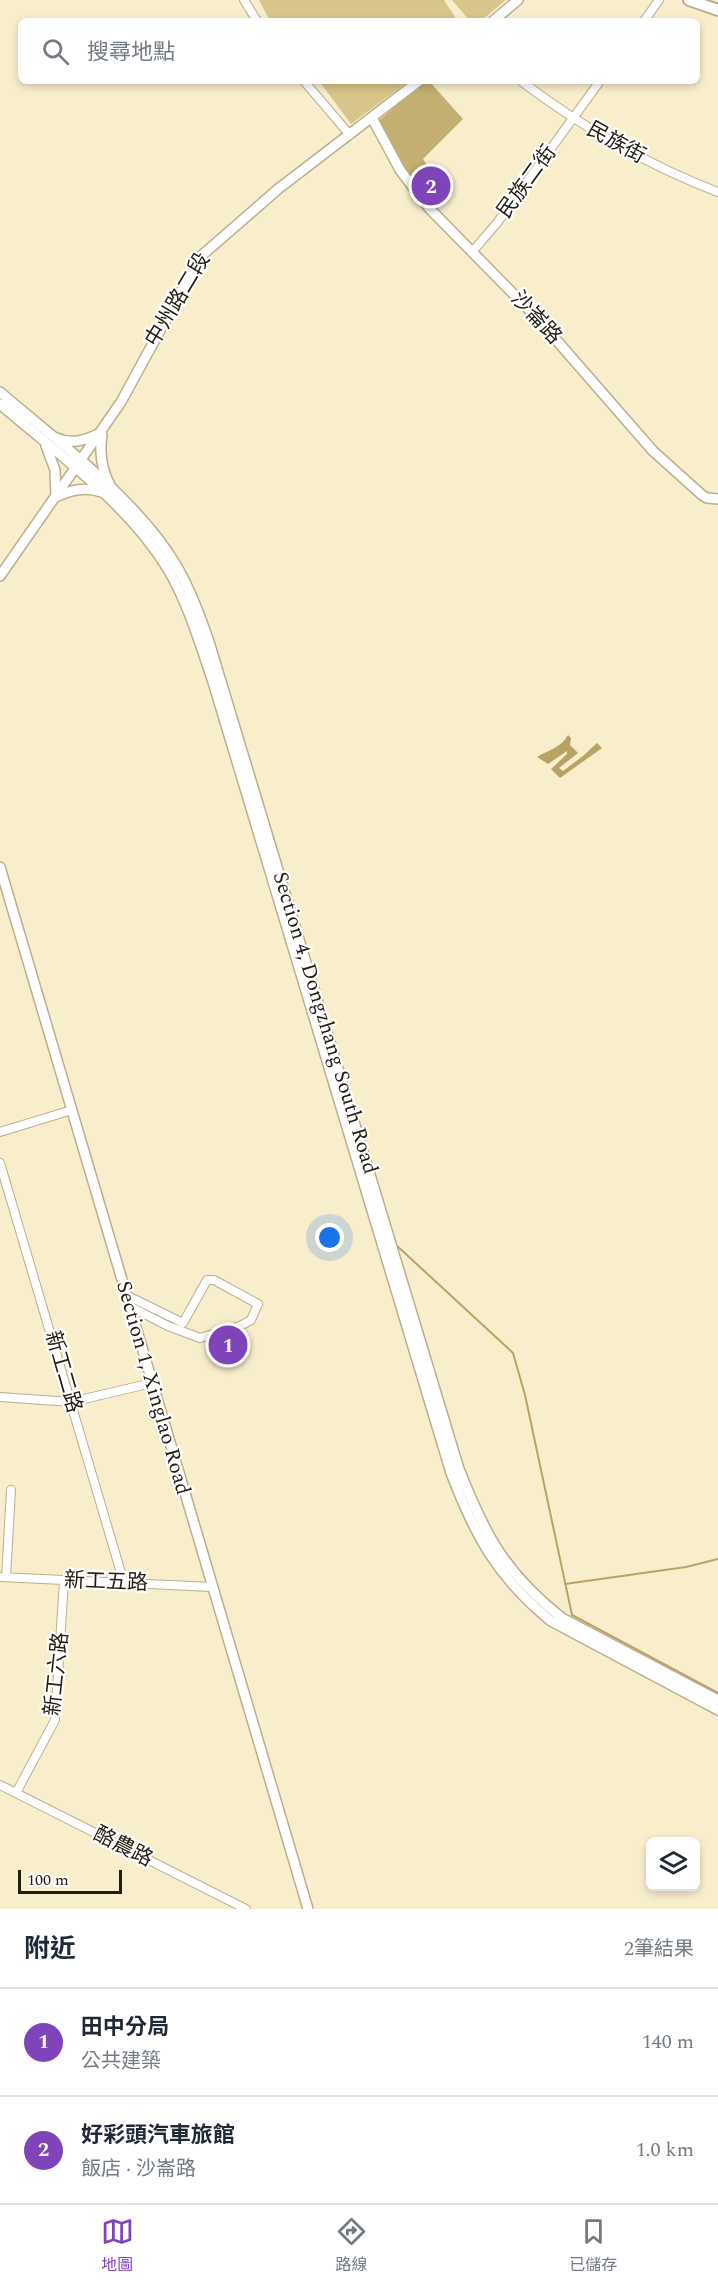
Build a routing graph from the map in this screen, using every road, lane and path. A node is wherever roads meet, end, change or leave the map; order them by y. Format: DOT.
graph roads {
  1 [pos="244,0"];
  2 [pos="518,0"];
  3 [pos="659,0"];
  4 [pos="689,0"];
  5 [pos="718,10"];
  6 [pos="255,18"];
  7 [pos="497,18"];
  8 [pos="646,18"];
  9 [pos="307,84"];
  10 [pos="415,84"];
  11 [pos="525,84"];
  12 [pos="598,84"];
  13 [pos="372,118"];
  14 [pos="572,118"];
  15 [pos="350,135"];
  16 [pos="718,192"];
  17 [pos="473,251"];
  18 [pos="0,392"];
  19 [pos="0,404"];
  20 [pos="102,431"];
  21 [pos="48,439"];
  22 [pos="78,466"];
  23 [pos="113,489"];
  24 [pos="103,493"];
  25 [pos="56,497"];
  26 [pos="718,499"];
  27 [pos="0,576"];
  28 [pos="0,867"];
  29 [pos="72,1110"];
  30 [pos="0,1132"];
  31 [pos="0,1163"];
  32 [pos="126,1295"];
  33 [pos="129,1306"];
  34 [pos="152,1383"];
  35 [pos="0,1397"];
  36 [pos="71,1402"];
  37 [pos="11,1490"];
  38 [pos="3,1577"];
  39 [pos="64,1581"];
  40 [pos="124,1583"];
  41 [pos="212,1587"];
  42 [pos="718,1700"];
  43 [pos="718,1710"];
  44 [pos="0,1785"];
  45 [pos="16,1793"];
  46 [pos="246,1909"];
  47 [pos="308,1909"];
  1 -- 6 [label="street"];
  2 -- 7 [label="street"];
  3 -- 8 [label="street"];
  4 -- 5 [label="main road"];
  9 -- 15 [label="street"];
  10 -- 13 [label="street, 中州路二段"];
  11 -- 14 [label="street, 民族街"];
  12 -- 14 [label="street, 民族二街"];
  13 -- 15 [label="street, 中州路二段"];
  13 -- 17 [label="street, 沙崙路"];
  14 -- 16 [label="street, 民族街"];
  14 -- 17 [label="street, 民族二街"];
  15 -- 20 [label="street, 中州路二段"];
  17 -- 26 [label="street, 沙崙路"];
  18 -- 21 [label="street, Section 4, Dongzhang South Road"];
  19 -- 21 [label="street, Section 4, Dongzhang South Road"];
  20 -- 21 [label="street"];
  20 -- 22 [label="street, 中州路二段"];
  20 -- 23 [label="street"];
  21 -- 22 [label="street, Section 4, Dongzhang South Road"];
  21 -- 25 [label="street"];
  22 -- 23 [label="street, Section 4, Dongzhang South Road"];
  22 -- 24 [label="street, Section 4, Dongzhang South Road"];
  22 -- 25 [label="street, 中州路二段"];
  23 -- 42 [label="street, Section 4, Dongzhang South Road"];
  24 -- 25 [label="street"];
  24 -- 43 [label="street, Section 4, Dongzhang South Road"];
  25 -- 27 [label="street, 中州路二段"];
  28 -- 29 [label="street, Section 1, Xinglao Road"];
  29 -- 30 [label="street"];
  29 -- 32 [label="street, Section 1, Xinglao Road"];
  31 -- 36 [label="street, 新工二路"];
  32 -- 33 [label="street, Section 1, Xinglao Road"];
  32 -- 33 [label="street"];
  33 -- 34 [label="street, Section 1, Xinglao Road"];
  34 -- 36 [label="street"];
  34 -- 41 [label="street, Section 1, Xinglao Road"];
  35 -- 36 [label="street"];
  36 -- 40 [label="street, 新工二路"];
  37 -- 38 [label="street"];
  38 -- 39 [label="street, 新工五路"];
  39 -- 40 [label="street, 新工五路"];
  39 -- 45 [label="street, 新工六路"];
  40 -- 41 [label="street, 新工五路"];
  41 -- 47 [label="street, Section 1, Xinglao Road"];
  44 -- 45 [label="street, 酪農路"];
  45 -- 46 [label="street, 酪農路"];
}
